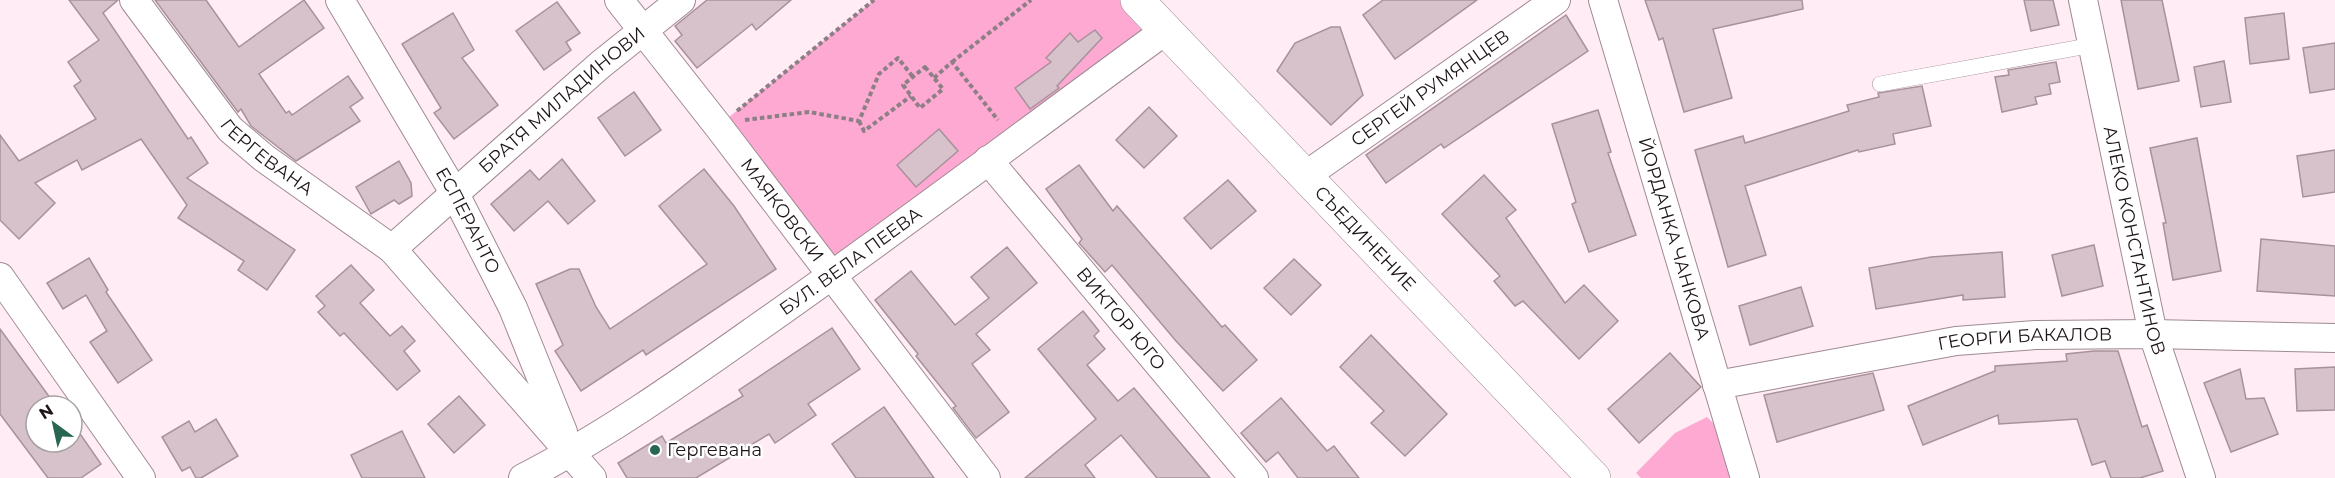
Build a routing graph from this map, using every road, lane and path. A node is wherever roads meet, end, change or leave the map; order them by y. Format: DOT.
graph roads {
  1 [pos="134,0"];
  2 [pos="340,0"];
  3 [pos="619,0"];
  4 [pos="681,0"];
  5 [pos="874,0"];
  6 [pos="1031,0"];
  7 [pos="1137,0"];
  8 [pos="1556,0"];
  9 [pos="1603,0"];
  10 [pos="2083,0"];
  11 [pos="642,30"];
  12 [pos="1166,30"];
  13 [pos="2093,45"];
  14 [pos="952,62"];
  15 [pos="913,77"];
  16 [pos="934,78"];
  17 [pos="1880,84"];
  18 [pos="911,96"];
  19 [pos="859,121"];
  20 [pos="718,126"];
  21 [pos="1015,140"];
  22 [pos="988,160"];
  23 [pos="1305,176"];
  24 [pos="455,194"];
  25 [pos="392,249"];
  26 [pos="0,277"];
  27 [pos="832,277"];
  28 [pos="2152,334"];
  29 [pos="2335,338"];
  30 [pos="1717,385"];
  31 [pos="571,453"];
  32 [pos="141,478"];
  33 [pos="523,478"];
  34 [pos="591,478"];
  35 [pos="986,478"];
  36 [pos="1254,478"];
  37 [pos="1594,478"];
  38 [pos="1745,478"];
  39 [pos="2201,478"];
  1 -- 25 [label="street, ГЕРГЕВАНА"];
  2 -- 24 [label="street, ЕСПЕРАНТО"];
  3 -- 11 [label="street, МАЯКОВСКИ"];
  4 -- 11 [label="street, БРАТЯ МИЛАДИНОВИ"];
  5 -- 20 [label="path"];
  6 -- 14 [label="path"];
  7 -- 12 [label="street, СЪЕДИНЕНИЕ"];
  8 -- 23 [label="street, СЕРГЕЙ РУМЯНЦЕВ"];
  9 -- 30 [label="street, ЙОРДАНКА ЧАНКОВА"];
  10 -- 13 [label="street, АЛЕКО КОНСТАНТИНОВ"];
  11 -- 20 [label="street, МАЯКОВСКИ"];
  11 -- 24 [label="street, БРАТЯ МИЛАДИНОВИ"];
  12 -- 21 [label="street, БУЛ. ВЕЛА ПЕЕВА"];
  12 -- 23 [label="street, СЪЕДИНЕНИЕ"];
  13 -- 17 [label="lane"];
  13 -- 28 [label="street, АЛЕКО КОНСТАНТИНОВ"];
  14 -- 16 [label="path"];
  14 -- 21 [label="path"];
  15 -- 16 [label="path"];
  15 -- 18 [label="path"];
  15 -- 19 [label="path"];
  16 -- 18 [label="path"];
  18 -- 19 [label="path"];
  19 -- 20 [label="path"];
  20 -- 27 [label="street, МАЯКОВСКИ"];
  21 -- 22 [label="street, БУЛ. ВЕЛА ПЕЕВА"];
  22 -- 27 [label="street, БУЛ. ВЕЛА ПЕЕВА"];
  22 -- 36 [label="street, ВИКТОР ЮГО"];
  23 -- 37 [label="street, СЪЕДИНЕНИЕ"];
  24 -- 25 [label="street, БРАТЯ МИЛАДИНОВИ"];
  24 -- 31 [label="street, ЕСПЕРАНТО"];
  25 -- 31 [label="street, ГЕРГЕВАНА"];
  26 -- 32 [label="street"];
  27 -- 31 [label="street, БУЛ. ВЕЛА ПЕЕВА"];
  27 -- 35 [label="street, МАЯКОВСКИ"];
  28 -- 29 [label="street, ГЕОРГИ БАКАЛОВ"];
  28 -- 30 [label="street, ГЕОРГИ БАКАЛОВ"];
  28 -- 39 [label="street, АЛЕКО КОНСТАНТИНОВ"];
  30 -- 38 [label="street, ЙОРДАНКА ЧАНКОВА"];
  31 -- 33 [label="street, БУЛ. ВЕЛА ПЕЕВА"];
  31 -- 34 [label="street, ГЕРГЕВАНА"];
}
